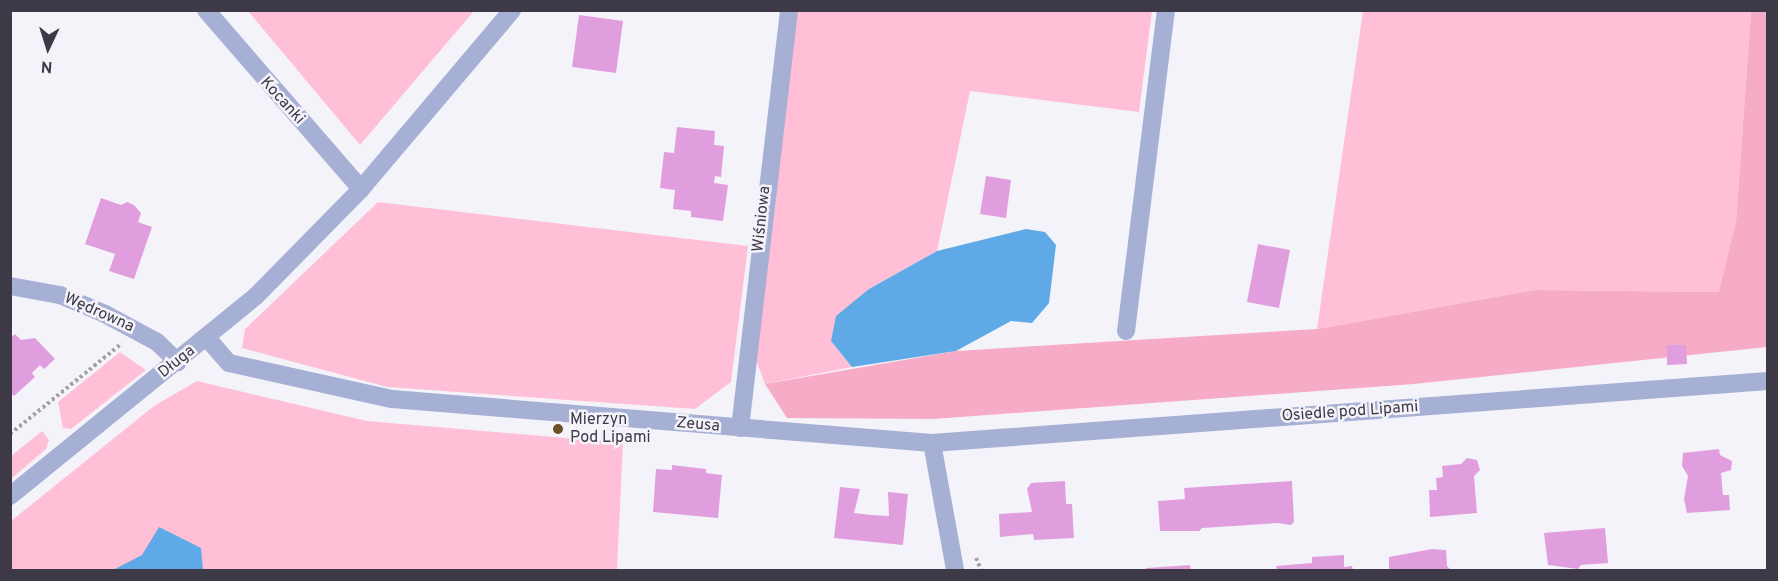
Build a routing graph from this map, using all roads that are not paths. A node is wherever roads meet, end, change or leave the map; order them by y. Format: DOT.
graph roads {
  1 [pos="206,10"];
  2 [pos="512,10"];
  3 [pos="789,10"];
  4 [pos="1166,10"];
  5 [pos="361,189"];
  6 [pos="10,286"];
  7 [pos="1126,331"];
  8 [pos="207,338"];
  9 [pos="178,362"];
  10 [pos="1767,381"];
  11 [pos="740,428"];
  12 [pos="932,443"];
  13 [pos="10,496"];
  14 [pos="955,570"];
  1 -- 5 [label="street, Kocanki"];
  2 -- 5 [label="street, Długa"];
  3 -- 11 [label="street, Wiśniowa"];
  4 -- 7 [label="street"];
  5 -- 8 [label="street, Długa"];
  6 -- 9 [label="street, Wędrowna"];
  8 -- 9 [label="street, Długa"];
  8 -- 11 [label="street, Zeusa"];
  9 -- 13 [label="street, Długa"];
  10 -- 12 [label="street, Osiedle pod Lipami"];
  11 -- 12 [label="street, Zeusa"];
  12 -- 14 [label="street"];
}
